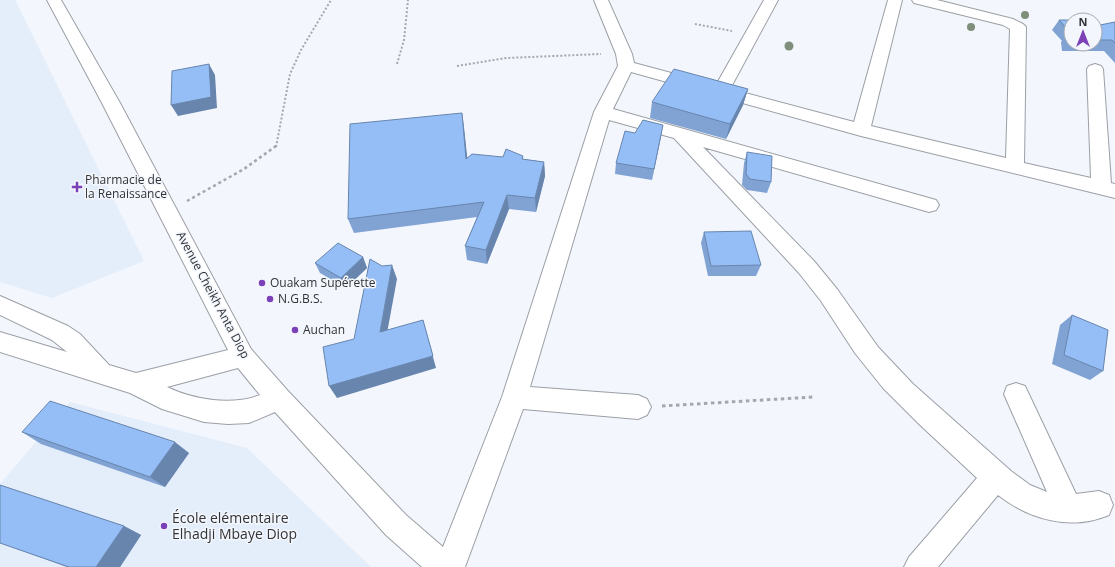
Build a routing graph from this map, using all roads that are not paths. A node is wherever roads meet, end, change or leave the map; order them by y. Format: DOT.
graph roads {
  1 [pos="54,0"];
  2 [pos="600,0"];
  3 [pos="771,0"];
  4 [pos="896,0"];
  5 [pos="919,0"];
  6 [pos="625,60"];
  7 [pos="1095,69"];
  8 [pos="721,91"];
  9 [pos="603,112"];
  10 [pos="861,130"];
  11 [pos="680,134"];
  12 [pos="1015,166"];
  13 [pos="1108,189"];
  14 [pos="929,205"];
  15 [pos="0,305"];
  16 [pos="0,342"];
  17 [pos="242,356"];
  18 [pos="101,373"];
  19 [pos="136,384"];
  20 [pos="1016,394"];
  21 [pos="516,398"];
  22 [pos="279,399"];
  23 [pos="638,407"];
  24 [pos="996,477"];
  25 [pos="1098,505"];
  26 [pos="1069,508"];
  27 [pos="445,567"];
  28 [pos="919,567"];
  1 -- 17 [label="street, Avenue Cheikh Anta Diop"];
  2 -- 6 [label="street"];
  3 -- 8 [label="street"];
  4 -- 10 [label="street"];
  5 -- 12 [label="street"];
  6 -- 8 [label="street"];
  6 -- 9 [label="street"];
  7 -- 13 [label="street"];
  8 -- 10 [label="street"];
  9 -- 11 [label="street"];
  9 -- 21 [label="street"];
  10 -- 12 [label="street"];
  11 -- 14 [label="street"];
  11 -- 24 [label="street"];
  12 -- 13 [label="street"];
  15 -- 18 [label="street"];
  16 -- 18 [label="street"];
  17 -- 19 [label="street"];
  17 -- 22 [label="street, Avenue Cheikh Anta Diop"];
  18 -- 19 [label="street"];
  19 -- 22 [label="street"];
  20 -- 26 [label="street"];
  21 -- 23 [label="street"];
  21 -- 27 [label="street"];
  22 -- 27 [label="street, Avenue Cheikh Anta Diop"];
  24 -- 26 [label="street"];
  24 -- 28 [label="street"];
  25 -- 26 [label="street"];
}
